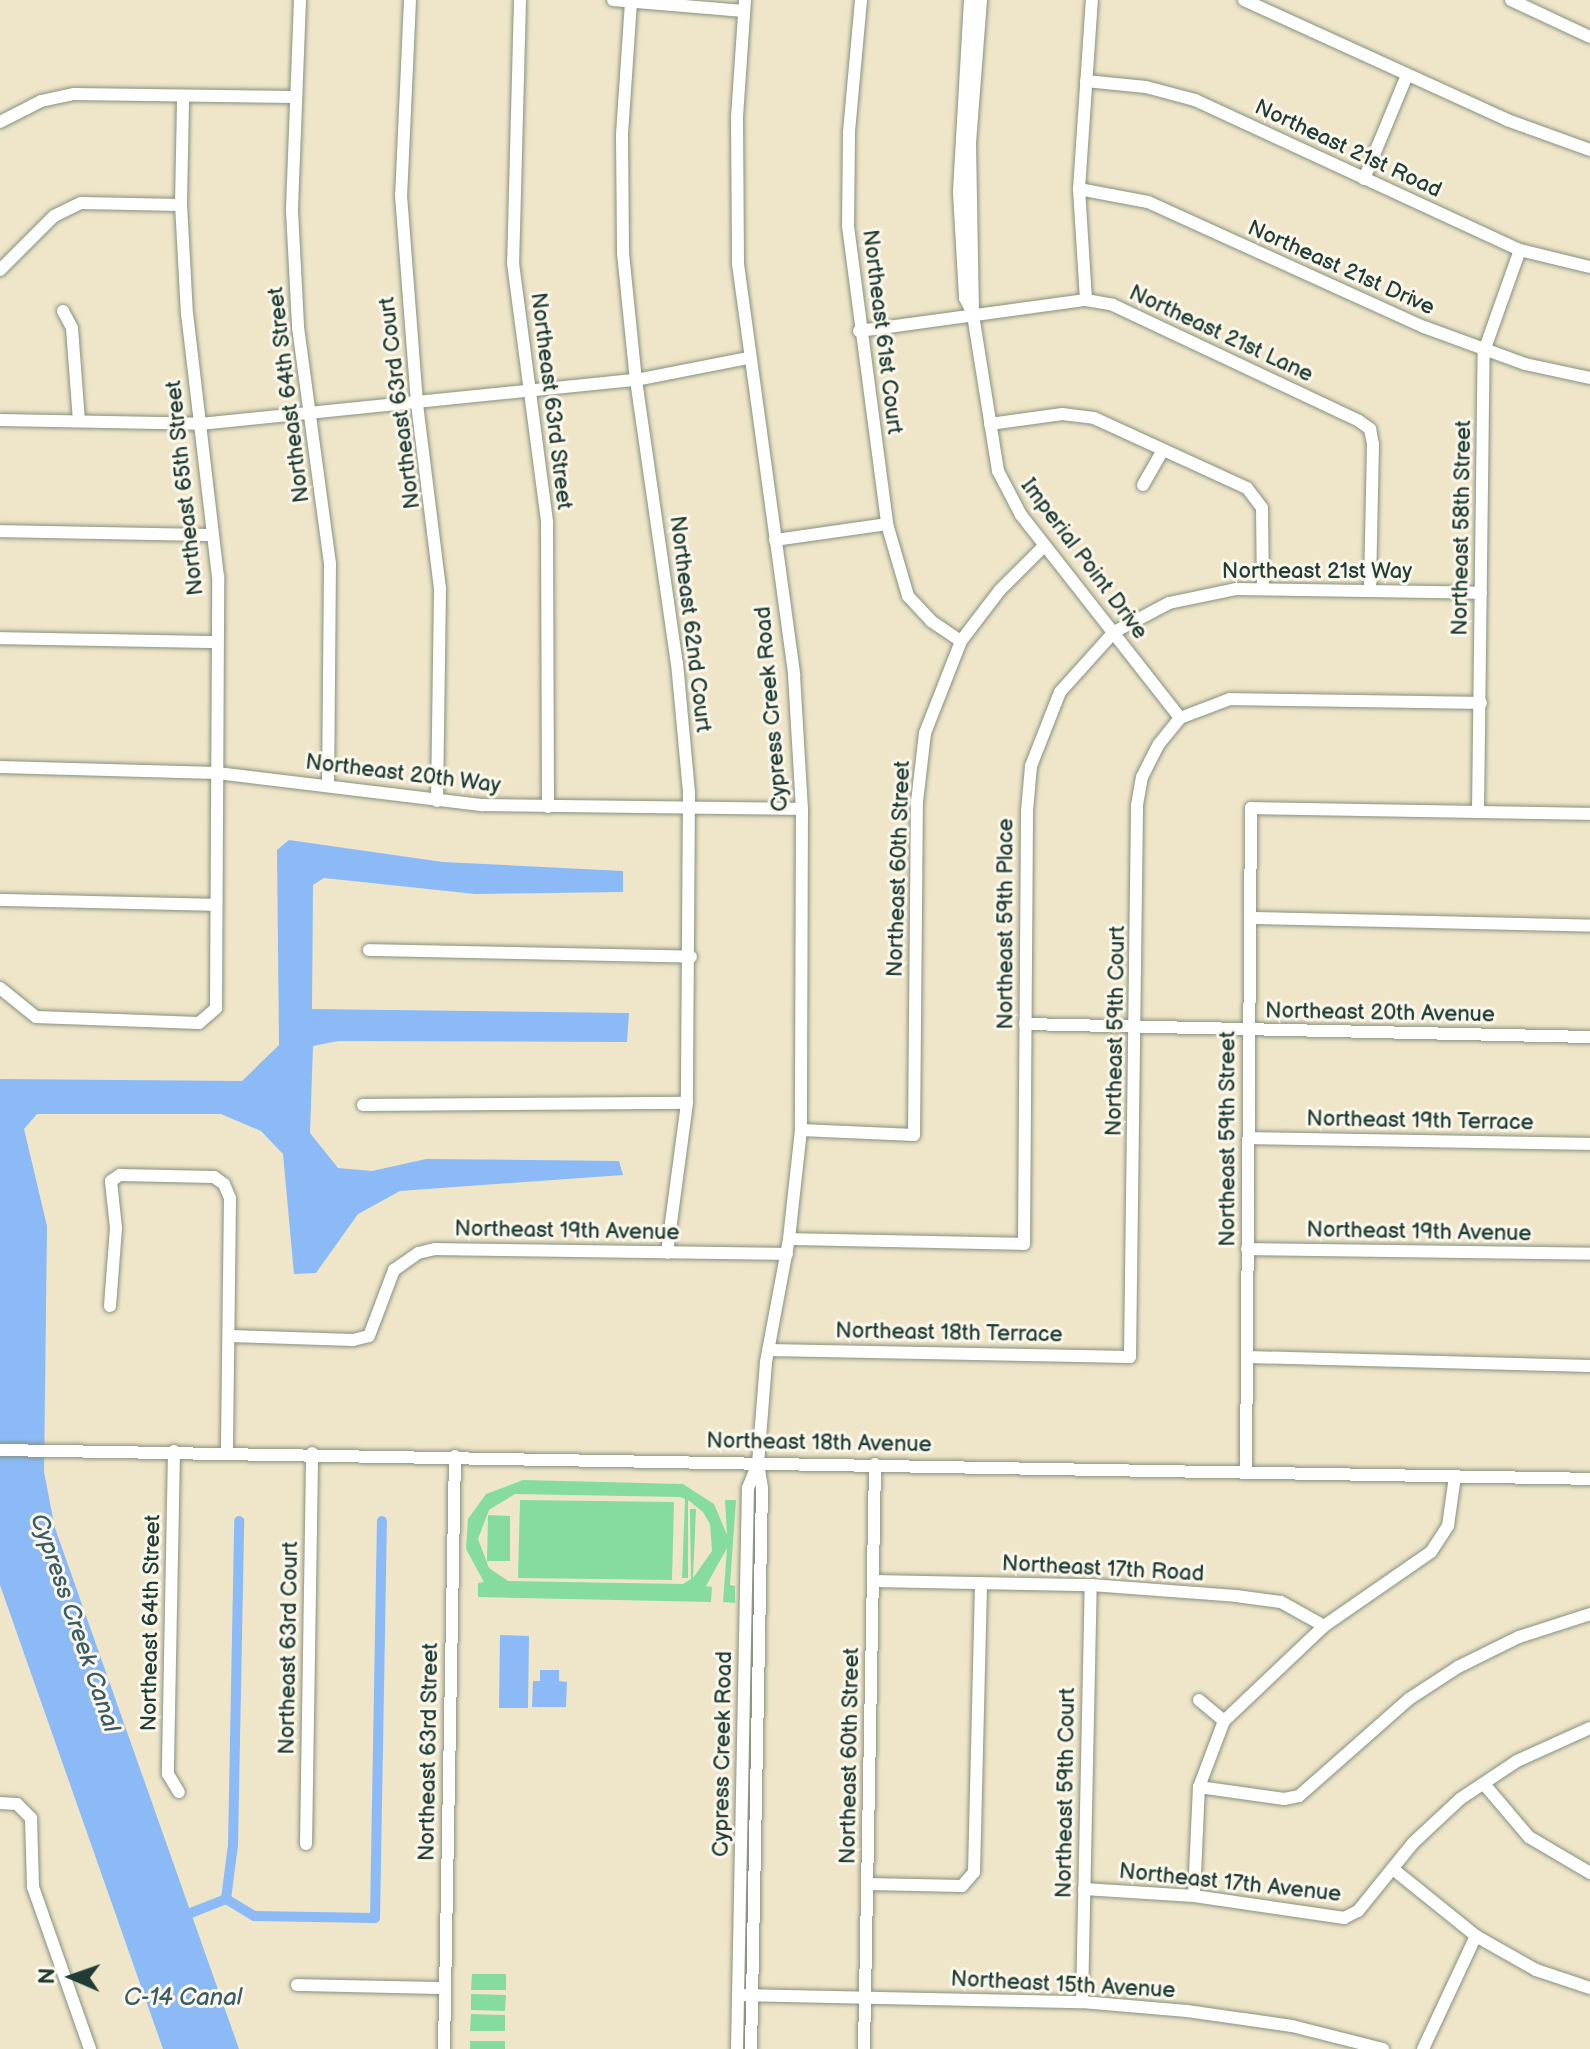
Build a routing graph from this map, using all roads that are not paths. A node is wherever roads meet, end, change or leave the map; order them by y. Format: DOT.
graph roads {
  1 [pos="300,0"];
  2 [pos="410,0"];
  3 [pos="520,0"];
  4 [pos="613,0"];
  5 [pos="861,0"];
  6 [pos="970,0"];
  7 [pos="981,0"];
  8 [pos="1092,0"];
  9 [pos="1244,0"];
  10 [pos="1511,0"];
  11 [pos="631,2"];
  12 [pos="745,5"];
  13 [pos="1271,5"];
  14 [pos="1590,37"];
  15 [pos="1407,75"];
  16 [pos="1086,81"];
  17 [pos="183,97"];
  18 [pos="293,97"];
  19 [pos="0,122"];
  20 [pos="965,122"];
  21 [pos="1590,150"];
  22 [pos="1364,179"];
  23 [pos="1079,189"];
  24 [pos="181,205"];
  25 [pos="1520,250"];
  26 [pos="1590,267"];
  27 [pos="0,270"];
  28 [pos="1086,300"];
  29 [pos="63,311"];
  30 [pos="973,315"];
  31 [pos="859,331"];
  32 [pos="1484,351"];
  33 [pos="748,358"];
  34 [pos="1590,378"];
  35 [pos="636,380"];
  36 [pos="529,392"];
  37 [pos="417,404"];
  38 [pos="310,414"];
  39 [pos="0,420"];
  40 [pos="79,421"];
  41 [pos="200,424"];
  42 [pos="990,424"];
  43 [pos="1163,450"];
  44 [pos="1143,485"];
  45 [pos="887,524"];
  46 [pos="0,531"];
  47 [pos="213,535"];
  48 [pos="775,540"];
  49 [pos="1044,546"];
  50 [pos="1263,589"];
  51 [pos="1370,591"];
  52 [pos="1481,593"];
  53 [pos="1114,632"];
  54 [pos="0,638"];
  55 [pos="961,641"];
  56 [pos="217,642"];
  57 [pos="1481,703"];
  58 [pos="1180,718"];
  59 [pos="0,767"];
  60 [pos="217,773"];
  61 [pos="328,785"];
  62 [pos="437,801"];
  63 [pos="548,807"];
  64 [pos="689,807"];
  65 [pos="802,809"];
  66 [pos="1478,812"];
  67 [pos="1590,814"];
  68 [pos="0,900"];
  69 [pos="216,905"];
  70 [pos="1250,918"];
  71 [pos="1590,926"];
  72 [pos="369,950"];
  73 [pos="691,957"];
  74 [pos="0,988"];
  75 [pos="1025,1024"];
  76 [pos="1137,1027"];
  77 [pos="1249,1030"];
  78 [pos="1590,1037"];
  79 [pos="687,1103"];
  80 [pos="363,1105"];
  81 [pos="801,1130"];
  82 [pos="1249,1138"];
  83 [pos="1590,1144"];
  84 [pos="789,1239"];
  85 [pos="1247,1249"];
  86 [pos="667,1253"];
  87 [pos="787,1254"];
  88 [pos="1590,1254"];
  89 [pos="110,1306"];
  90 [pos="230,1336"];
  91 [pos="768,1350"];
  92 [pos="1130,1357"];
  93 [pos="1248,1357"];
  94 [pos="1590,1366"];
  95 [pos="0,1450"];
  96 [pos="174,1451"];
  97 [pos="227,1452"];
  98 [pos="312,1453"];
  99 [pos="455,1456"];
  100 [pos="758,1463"];
  101 [pos="875,1464"];
  102 [pos="1246,1472"];
  103 [pos="1455,1476"];
  104 [pos="1590,1479"];
  105 [pos="873,1581"];
  106 [pos="981,1583"];
  107 [pos="1091,1585"];
  108 [pos="1590,1614"];
  109 [pos="1324,1626"];
  110 [pos="1199,1700"];
  111 [pos="1224,1721"];
  112 [pos="1590,1728"];
  113 [pos="1484,1784"];
  114 [pos="1199,1787"];
  115 [pos="179,1792"];
  116 [pos="0,1803"];
  117 [pos="306,1844"];
  118 [pos="1393,1869"];
  119 [pos="1590,1873"];
  120 [pos="868,1884"];
  121 [pos="1084,1889"];
  122 [pos="1194,1896"];
  123 [pos="1476,1936"];
  124 [pos="297,1985"];
  125 [pos="445,1988"];
  126 [pos="1590,1988"];
  127 [pos="738,1995"];
  128 [pos="752,1995"];
  129 [pos="865,1998"];
  130 [pos="1082,2002"];
  131 [pos="1368,2047"];
  132 [pos="90,2049"];
  133 [pos="444,2049"];
  134 [pos="737,2049"];
  135 [pos="751,2049"];
  136 [pos="864,2049"];
  137 [pos="1383,2049"];
  138 [pos="1423,2049"];
  1 -- 18 [label="street, Northeast 64th Street"];
  2 -- 37 [label="street, Northeast 63rd Court"];
  3 -- 36 [label="street, Northeast 63rd Street"];
  4 -- 11 [label="street"];
  5 -- 31 [label="street, Northeast 61st Court"];
  6 -- 20 [label="street, Imperial Point Drive"];
  7 -- 20 [label="street, Imperial Point Drive"];
  8 -- 16 [label="street"];
  9 -- 13 [label="street"];
  10 -- 14 [label="street"];
  11 -- 12 [label="street"];
  11 -- 35 [label="street, Northeast 62nd Court"];
  12 -- 33 [label="street, Cypress Creek Road"];
  13 -- 15 [label="street"];
  15 -- 21 [label="street"];
  15 -- 22 [label="street"];
  16 -- 22 [label="street, Northeast 21st Road"];
  16 -- 23 [label="street"];
  17 -- 18 [label="street"];
  17 -- 19 [label="street"];
  17 -- 24 [label="street, Northeast 65th Street"];
  18 -- 38 [label="street, Northeast 64th Street"];
  20 -- 30 [label="street, Imperial Point Drive"];
  22 -- 25 [label="street, Northeast 21st Road"];
  23 -- 28 [label="street"];
  23 -- 32 [label="street, Northeast 21st Drive"];
  24 -- 27 [label="street"];
  24 -- 41 [label="street, Northeast 65th Street"];
  25 -- 26 [label="street, Northeast 21st Road"];
  25 -- 32 [label="street, Northeast 58th Street"];
  28 -- 30 [label="street, Northeast 21st Lane"];
  28 -- 51 [label="street, Northeast 21st Lane"];
  29 -- 40 [label="street"];
  30 -- 31 [label="street, Northeast 21st Lane"];
  30 -- 42 [label="street, Imperial Point Drive"];
  31 -- 45 [label="street, Northeast 61st Court"];
  32 -- 34 [label="street, Northeast 21st Drive"];
  32 -- 52 [label="street, Northeast 58th Street"];
  33 -- 35 [label="street"];
  33 -- 48 [label="street, Cypress Creek Road"];
  35 -- 36 [label="street"];
  35 -- 64 [label="street, Northeast 62nd Court"];
  36 -- 37 [label="street"];
  36 -- 63 [label="street, Northeast 63rd Street"];
  37 -- 38 [label="street"];
  37 -- 62 [label="street, Northeast 63rd Court"];
  38 -- 41 [label="street"];
  38 -- 61 [label="street, Northeast 64th Street"];
  39 -- 40 [label="street"];
  40 -- 41 [label="street"];
  41 -- 47 [label="street, Northeast 65th Street"];
  42 -- 43 [label="street"];
  42 -- 49 [label="street, Imperial Point Drive"];
  43 -- 44 [label="street"];
  43 -- 50 [label="street"];
  45 -- 48 [label="street"];
  45 -- 55 [label="street, Northeast 61st Court"];
  46 -- 47 [label="street"];
  47 -- 56 [label="street, Northeast 65th Street"];
  48 -- 65 [label="street, Cypress Creek Road"];
  49 -- 53 [label="street, Imperial Point Drive"];
  49 -- 55 [label="street, Northeast 60th Street"];
  50 -- 51 [label="street, Northeast 21st Way"];
  50 -- 53 [label="street, Northeast 21st Way"];
  51 -- 52 [label="street, Northeast 21st Way"];
  52 -- 57 [label="street, Northeast 58th Street"];
  53 -- 58 [label="street, Imperial Point Drive"];
  53 -- 75 [label="street, Northeast 59th Place"];
  54 -- 56 [label="street"];
  55 -- 81 [label="street, Northeast 60th Street"];
  56 -- 60 [label="street, Northeast 65th Street"];
  57 -- 58 [label="street"];
  57 -- 66 [label="street, Northeast 58th Street"];
  58 -- 76 [label="street, Northeast 59th Court"];
  59 -- 60 [label="street, Northeast 20th Way"];
  60 -- 61 [label="street, Northeast 20th Way"];
  60 -- 69 [label="street, Northeast 65th Street"];
  61 -- 62 [label="street, Northeast 20th Way"];
  62 -- 63 [label="street, Northeast 20th Way"];
  63 -- 64 [label="street, Northeast 20th Way"];
  64 -- 65 [label="street, Northeast 20th Way"];
  64 -- 73 [label="street, Northeast 62nd Court"];
  65 -- 81 [label="street, Cypress Creek Road"];
  66 -- 67 [label="street"];
  66 -- 70 [label="street, Northeast 59th Street"];
  68 -- 69 [label="street"];
  69 -- 74 [label="street, Northeast 65th Street"];
  70 -- 71 [label="street"];
  70 -- 77 [label="street, Northeast 59th Street"];
  72 -- 73 [label="street"];
  73 -- 79 [label="street, Northeast 62nd Court"];
  75 -- 76 [label="street, Northeast 20th Avenue"];
  75 -- 84 [label="street, Northeast 59th Place"];
  76 -- 77 [label="street, Northeast 20th Avenue"];
  76 -- 92 [label="street, Northeast 59th Court"];
  77 -- 78 [label="street, Northeast 20th Avenue"];
  77 -- 82 [label="street, Northeast 59th Street"];
  79 -- 80 [label="street"];
  79 -- 86 [label="street, Northeast 62nd Court"];
  81 -- 84 [label="street, Cypress Creek Road"];
  82 -- 83 [label="street, Northeast 19th Terrace"];
  82 -- 85 [label="street, Northeast 59th Street"];
  84 -- 87 [label="street, Cypress Creek Road"];
  85 -- 88 [label="street, Northeast 19th Avenue"];
  85 -- 93 [label="street, Northeast 59th Street"];
  86 -- 87 [label="street, Northeast 19th Avenue"];
  86 -- 90 [label="street, Northeast 19th Avenue"];
  87 -- 91 [label="street, Cypress Creek Road"];
  89 -- 90 [label="street"];
  90 -- 97 [label="street"];
  91 -- 92 [label="street, Northeast 18th Terrace"];
  91 -- 100 [label="street, Cypress Creek Road"];
  93 -- 94 [label="street"];
  93 -- 102 [label="street, Northeast 59th Street"];
  95 -- 96 [label="street, Northeast 18th Avenue"];
  96 -- 97 [label="street, Northeast 18th Avenue"];
  96 -- 115 [label="street, Northeast 64th Street"];
  97 -- 98 [label="street, Northeast 18th Avenue"];
  98 -- 99 [label="street, Northeast 18th Avenue"];
  98 -- 117 [label="street, Northeast 63rd Court"];
  99 -- 100 [label="street, Northeast 18th Avenue"];
  99 -- 125 [label="street, Northeast 63rd Street"];
  100 -- 101 [label="street, Northeast 18th Avenue"];
  100 -- 127 [label="street, Cypress Creek Road"];
  100 -- 128 [label="street, Cypress Creek Road"];
  101 -- 102 [label="street, Northeast 18th Avenue"];
  101 -- 105 [label="street, Northeast 60th Street"];
  102 -- 103 [label="street, Northeast 18th Avenue"];
  103 -- 104 [label="street, Northeast 18th Avenue"];
  103 -- 109 [label="street"];
  105 -- 106 [label="street, Northeast 17th Road"];
  105 -- 120 [label="street, Northeast 60th Street"];
  106 -- 107 [label="street, Northeast 17th Road"];
  106 -- 120 [label="street"];
  107 -- 109 [label="street, Northeast 17th Road"];
  107 -- 121 [label="street, Northeast 59th Court"];
  108 -- 114 [label="street"];
  109 -- 111 [label="street"];
  110 -- 111 [label="street"];
  111 -- 114 [label="street"];
  112 -- 113 [label="street, Northeast 17th Avenue"];
  113 -- 118 [label="street, Northeast 17th Avenue"];
  113 -- 119 [label="street"];
  114 -- 122 [label="street"];
  116 -- 132 [label="street"];
  118 -- 122 [label="street, Northeast 17th Avenue"];
  118 -- 123 [label="street"];
  120 -- 129 [label="street, Northeast 60th Street"];
  121 -- 122 [label="street, Northeast 17th Avenue"];
  121 -- 130 [label="street, Northeast 59th Court"];
  123 -- 126 [label="street"];
  123 -- 138 [label="street"];
  124 -- 125 [label="street"];
  125 -- 133 [label="street, Northeast 63rd Street"];
  127 -- 128 [label="street, Northeast 15th Avenue"];
  127 -- 134 [label="street, Cypress Creek Road"];
  128 -- 129 [label="street, Northeast 15th Avenue"];
  128 -- 135 [label="street, Cypress Creek Road"];
  129 -- 130 [label="street, Northeast 15th Avenue"];
  129 -- 136 [label="street, Northeast 60th Street"];
  130 -- 131 [label="street, Northeast 15th Avenue"];
  131 -- 137 [label="street, Northeast 15th Avenue"];
}
